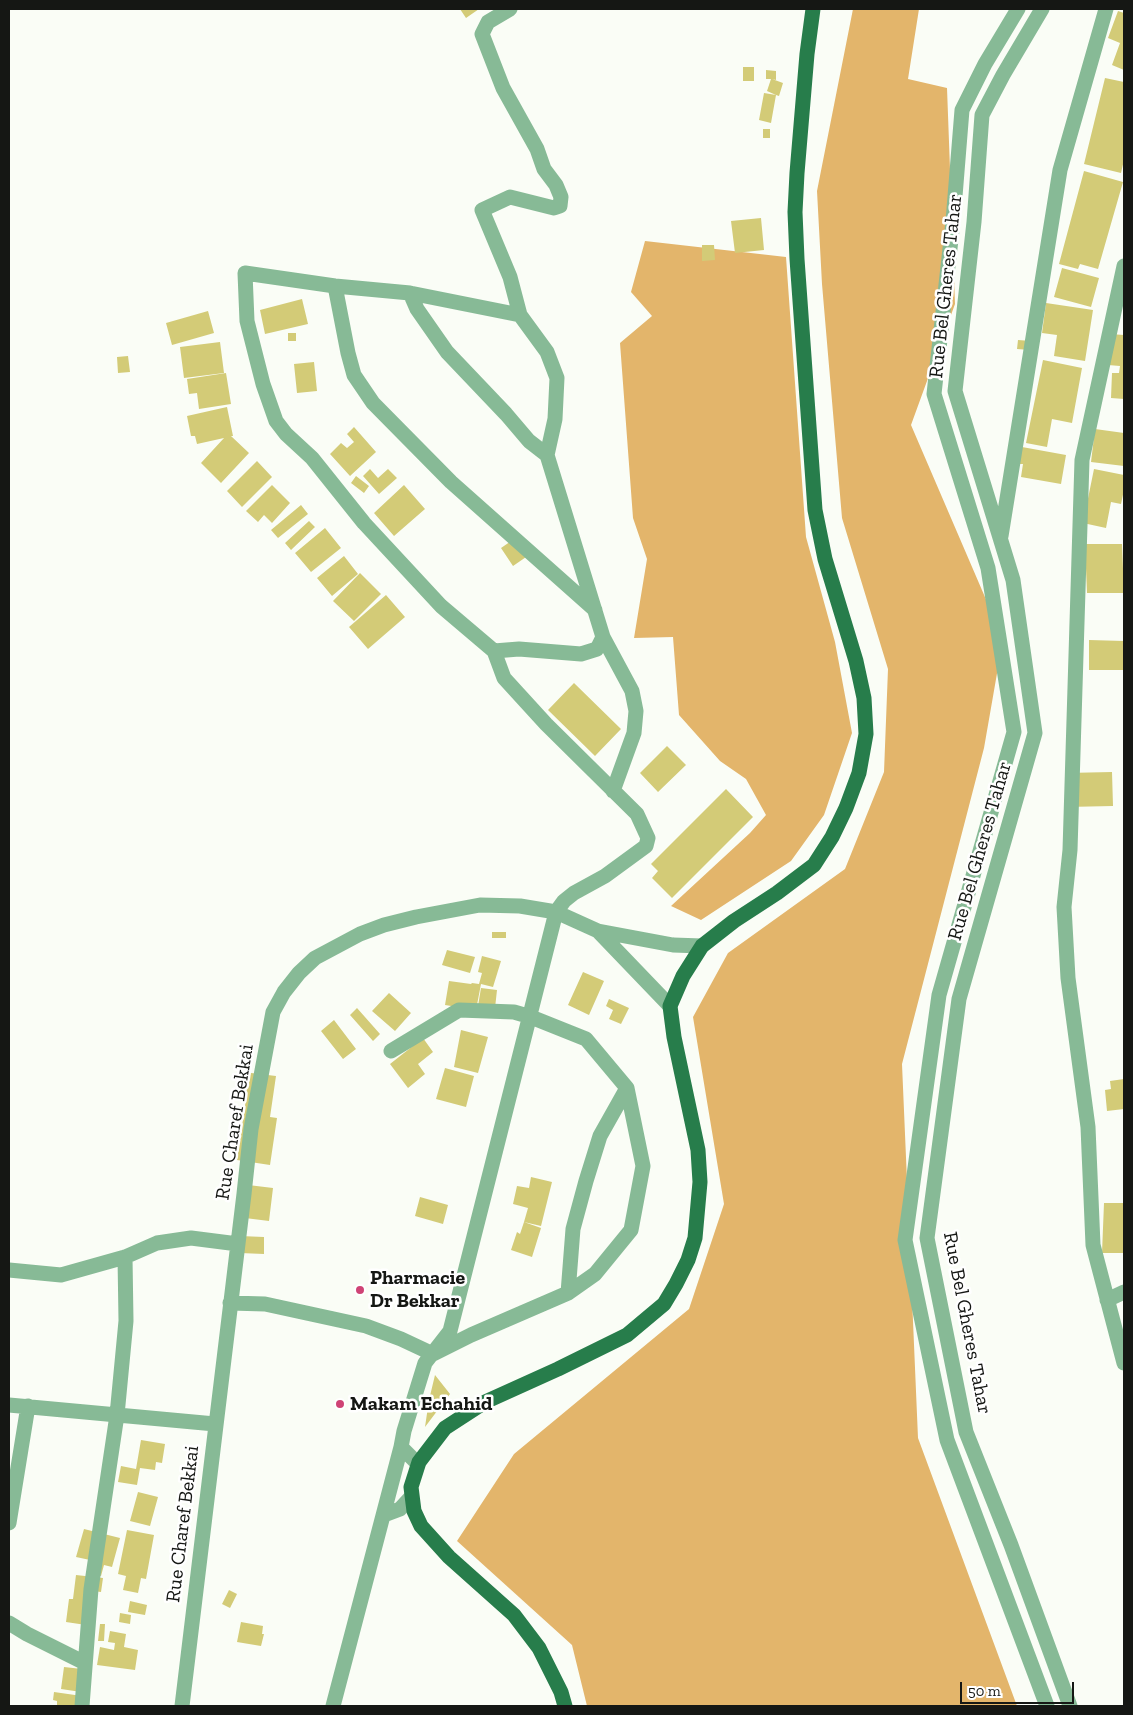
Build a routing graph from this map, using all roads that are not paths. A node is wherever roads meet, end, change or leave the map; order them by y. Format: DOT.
graph roads {
  1 [pos="510,9"];
  2 [pos="813,9"];
  3 [pos="1018,9"];
  4 [pos="1042,9"];
  5 [pos="1106,9"];
  6 [pos="1124,266"];
  7 [pos="335,286"];
  8 [pos="410,293"];
  9 [pos="520,315"];
  10 [pos="547,455"];
  11 [pos="1001,540"];
  12 [pos="988,568"];
  13 [pos="595,611"];
  14 [pos="603,637"];
  15 [pos="494,651"];
  16 [pos="613,791"];
  17 [pos="556,912"];
  18 [pos="608,936"];
  19 [pos="702,946"];
  20 [pos="670,1006"];
  21 [pos="531,1016"];
  22 [pos="391,1051"];
  23 [pos="627,1088"];
  24 [pos="238,1244"];
  25 [pos="125,1257"];
  26 [pos="9,1270"];
  27 [pos="1124,1292"];
  28 [pos="568,1293"];
  29 [pos="1106,1300"];
  30 [pos="230,1303"];
  31 [pos="450,1331"];
  32 [pos="472,1335"];
  33 [pos="426,1355"];
  34 [pos="1124,1363"];
  35 [pos="9,1405"];
  36 [pos="28,1406"];
  37 [pos="117,1415"];
  38 [pos="215,1424"];
  39 [pos="401,1447"];
  40 [pos="418,1464"];
  41 [pos="411,1497"];
  42 [pos="400,1509"];
  43 [pos="384,1515"];
  44 [pos="9,1523"];
  45 [pos="421,1526"];
  46 [pos="9,1623"];
  47 [pos="85,1663"];
  48 [pos="82,1706"];
  49 [pos="182,1706"];
  50 [pos="333,1706"];
  51 [pos="566,1706"];
  52 [pos="1047,1706"];
  53 [pos="1070,1706"];
  1 -- 9 [label="street"];
  2 -- 19 [label="main road"];
  3 -- 12 [label="street, Rue Bel Gheres Tahar"];
  4 -- 11 [label="street, Rue Bel Gheres Tahar"];
  5 -- 11 [label="street"];
  6 -- 29 [label="street"];
  7 -- 8 [label="street"];
  7 -- 13 [label="street"];
  7 -- 15 [label="street"];
  8 -- 9 [label="street"];
  8 -- 10 [label="street"];
  9 -- 10 [label="street"];
  10 -- 13 [label="street"];
  11 -- 12 [label="street"];
  11 -- 53 [label="street, Rue Bel Gheres Tahar"];
  12 -- 52 [label="street, Rue Bel Gheres Tahar"];
  13 -- 14 [label="street"];
  14 -- 15 [label="street"];
  14 -- 16 [label="street"];
  15 -- 16 [label="street"];
  16 -- 17 [label="street"];
  17 -- 18 [label="street, Rue Charef Bekkai"];
  17 -- 21 [label="street"];
  17 -- 24 [label="street, Rue Charef Bekkai"];
  18 -- 19 [label="street"];
  18 -- 20 [label="street, Rue Charef Bekkai"];
  19 -- 20 [label="main road"];
  20 -- 40 [label="main road"];
  21 -- 22 [label="street"];
  21 -- 23 [label="street"];
  21 -- 31 [label="street"];
  23 -- 28 [label="street"];
  23 -- 28 [label="street"];
  24 -- 25 [label="street"];
  24 -- 30 [label="street, Rue Charef Bekkai"];
  25 -- 26 [label="street"];
  25 -- 37 [label="street"];
  27 -- 29 [label="street"];
  28 -- 32 [label="street"];
  29 -- 34 [label="street"];
  30 -- 33 [label="street"];
  30 -- 38 [label="street, Rue Charef Bekkai"];
  31 -- 32 [label="street"];
  31 -- 33 [label="street"];
  32 -- 33 [label="street"];
  33 -- 39 [label="street"];
  35 -- 36 [label="street"];
  36 -- 37 [label="street"];
  36 -- 44 [label="street"];
  37 -- 38 [label="street"];
  37 -- 47 [label="street"];
  38 -- 49 [label="street, Rue Charef Bekkai"];
  39 -- 40 [label="street"];
  39 -- 43 [label="street"];
  40 -- 41 [label="main road"];
  41 -- 42 [label="street"];
  41 -- 45 [label="main road"];
  42 -- 43 [label="street"];
  42 -- 45 [label="street"];
  43 -- 50 [label="street"];
  45 -- 51 [label="main road"];
  46 -- 47 [label="street"];
  47 -- 48 [label="street"];
}
